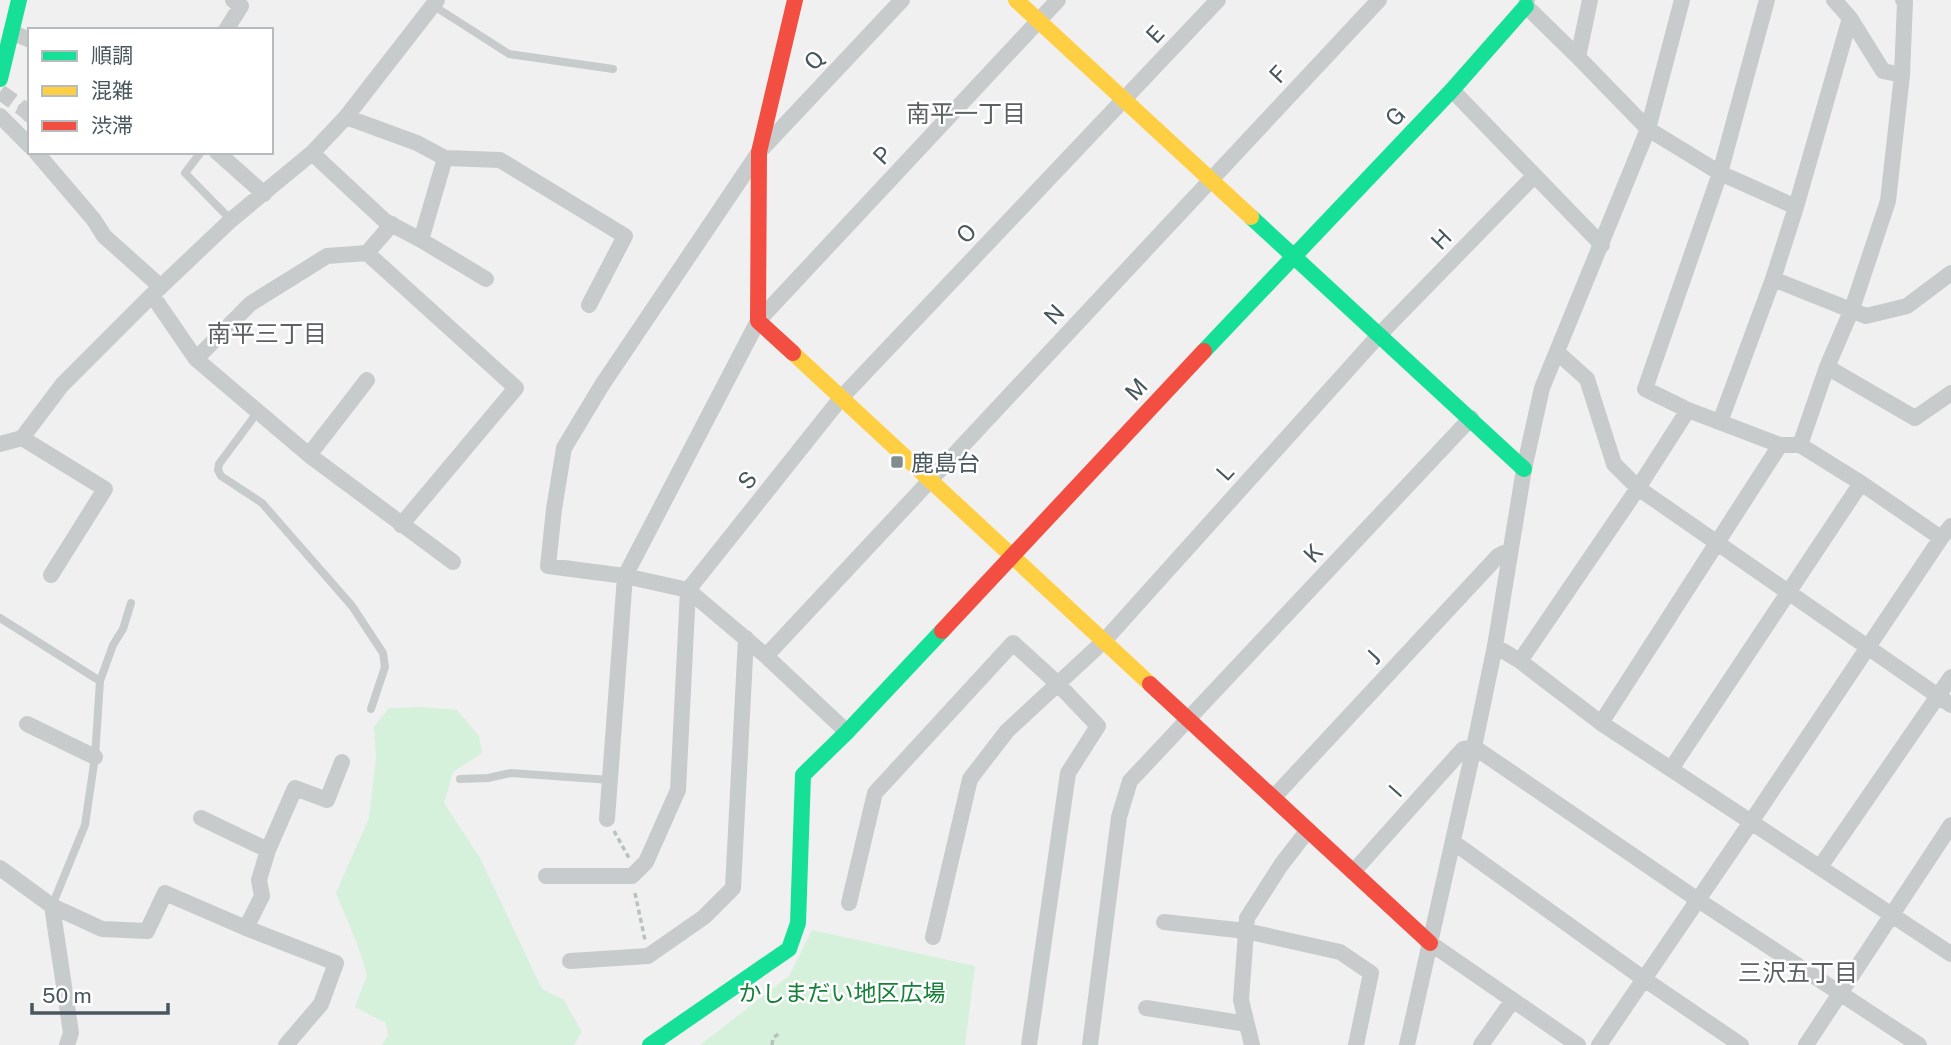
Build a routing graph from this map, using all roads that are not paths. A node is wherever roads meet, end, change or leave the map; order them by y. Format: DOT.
graph roads {
  1 [pos="19,0"];
  2 [pos="233,0"];
  3 [pos="795,0"];
  4 [pos="902,0"];
  5 [pos="1016,0"];
  6 [pos="1058,0"];
  7 [pos="1218,0"];
  8 [pos="1379,0"];
  9 [pos="1590,0"];
  10 [pos="1682,0"];
  11 [pos="1767,0"];
  12 [pos="1834,0"];
  13 [pos="1903,0"];
  14 [pos="435,3"];
  15 [pos="1526,3"];
  16 [pos="1850,18"];
  17 [pos="1039,20"];
  18 [pos="227,28"];
  19 [pos="11,32"];
  20 [pos="28,39"];
  21 [pos="1578,57"];
  22 [pos="613,69"];
  23 [pos="1902,75"];
  24 [pos="0,79"];
  25 [pos="1452,90"];
  26 [pos="1124,99"];
  27 [pos="0,116"];
  28 [pos="346,117"];
  29 [pos="1648,129"];
  30 [pos="28,144"];
  31 [pos="759,152"];
  32 [pos="312,153"];
  33 [pos="40,154"];
  34 [pos="199,154"];
  35 [pos="219,154"];
  36 [pos="445,158"];
  37 [pos="1720,173"];
  38 [pos="1534,176"];
  39 [pos="1211,179"];
  40 [pos="264,194"];
  41 [pos="1797,207"];
  42 [pos="231,220"];
  43 [pos="392,224"];
  44 [pos="421,240"];
  45 [pos="1602,245"];
  46 [pos="367,253"];
  47 [pos="1293,255"];
  48 [pos="1951,273"];
  49 [pos="486,279"];
  50 [pos="1773,279"];
  51 [pos="156,291"];
  52 [pos="589,305"];
  53 [pos="1852,309"];
  54 [pos="758,321"];
  55 [pos="1380,334"];
  56 [pos="1558,353"];
  57 [pos="196,359"];
  58 [pos="1828,367"];
  59 [pos="367,380"];
  60 [pos="1951,393"];
  61 [pos="841,398"];
  62 [pos="1688,410"];
  63 [pos="257,412"];
  64 [pos="1471,418"];
  65 [pos="1720,422"];
  66 [pos="22,438"];
  67 [pos="0,444"];
  68 [pos="1780,445"];
  69 [pos="1800,445"];
  70 [pos="309,455"];
  71 [pos="1524,469"];
  72 [pos="930,480"];
  73 [pos="1861,483"];
  74 [pos="1637,488"];
  75 [pos="401,525"];
  76 [pos="1946,532"];
  77 [pos="1716,543"];
  78 [pos="1510,550"];
  79 [pos="1011,555"];
  80 [pos="453,562"];
  81 [pos="51,575"];
  82 [pos="625,576"];
  83 [pos="688,590"];
  84 [pos="1788,592"];
  85 [pos="131,603"];
  86 [pos="0,618"];
  87 [pos="746,638"];
  88 [pos="1104,641"];
  89 [pos="1495,646"];
  90 [pos="1869,648"];
  91 [pos="766,656"];
  92 [pos="1520,661"];
  93 [pos="1951,677"];
  94 [pos="100,681"];
  95 [pos="1059,684"];
  96 [pos="1945,701"];
  97 [pos="371,709"];
  98 [pos="1189,720"];
  99 [pos="1601,723"];
  100 [pos="27,724"];
  101 [pos="847,732"];
  102 [pos="1474,747"];
  103 [pos="95,757"];
  104 [pos="342,762"];
  105 [pos="1671,769"];
  106 [pos="460,779"];
  107 [pos="610,780"];
  108 [pos="1273,798"];
  109 [pos="201,818"];
  110 [pos="607,819"];
  111 [pos="1751,822"];
  112 [pos="1951,825"];
  113 [pos="1308,830"];
  114 [pos="1453,842"];
  115 [pos="268,850"];
  116 [pos="1820,867"];
  117 [pos="0,868"];
  118 [pos="1353,872"];
  119 [pos="546,876"];
  120 [pos="1698,900"];
  121 [pos="849,903"];
  122 [pos="52,906"];
  123 [pos="1892,915"];
  124 [pos="1164,922"];
  125 [pos="246,928"];
  126 [pos="1246,931"];
  127 [pos="933,937"];
  128 [pos="1430,943"];
  129 [pos="1951,954"];
  130 [pos="570,961"];
  131 [pos="1644,979"];
  132 [pos="1840,993"];
  133 [pos="1513,1000"];
  134 [pos="1146,1008"];
  135 [pos="1247,1024"];
  136 [pos="67,1045"];
  137 [pos="286,1045"];
  138 [pos="650,1045"];
  139 [pos="1029,1045"];
  140 [pos="1090,1045"];
  141 [pos="1252,1045"];
  142 [pos="1356,1045"];
  143 [pos="1407,1045"];
  144 [pos="1481,1045"];
  145 [pos="1578,1045"];
  146 [pos="1599,1045"];
  147 [pos="1741,1045"];
  148 [pos="1806,1045"];
  149 [pos="1919,1045"];
  1 -- 19 [label="street"];
  2 -- 18 [label="street"];
  3 -- 31 [label="street"];
  4 -- 31 [label="street, Q"];
  5 -- 17 [label="street"];
  6 -- 17 [label="street, P"];
  7 -- 26 [label="street, E"];
  8 -- 39 [label="street, F"];
  9 -- 21 [label="street"];
  10 -- 29 [label="street"];
  11 -- 37 [label="street"];
  12 -- 16 [label="street"];
  13 -- 23 [label="street"];
  14 -- 22 [label="lane"];
  14 -- 28 [label="street"];
  15 -- 21 [label="street"];
  15 -- 25 [label="street, G"];
  16 -- 23 [label="street"];
  16 -- 41 [label="street"];
  17 -- 26 [label="street"];
  17 -- 54 [label="street, P"];
  19 -- 20 [label="street"];
  19 -- 24 [label="street"];
  21 -- 29 [label="street"];
  23 -- 53 [label="street"];
  25 -- 38 [label="street"];
  25 -- 47 [label="street, G"];
  26 -- 39 [label="street"];
  26 -- 61 [label="street, O"];
  27 -- 30 [label="street"];
  28 -- 32 [label="street"];
  28 -- 36 [label="street"];
  29 -- 37 [label="street"];
  29 -- 45 [label="street"];
  31 -- 54 [label="street"];
  31 -- 82 [label="street, Q"];
  32 -- 40 [label="street"];
  32 -- 43 [label="street"];
  33 -- 51 [label="street"];
  34 -- 42 [label="lane"];
  35 -- 40 [label="street"];
  36 -- 44 [label="street"];
  36 -- 52 [label="street"];
  37 -- 41 [label="street"];
  37 -- 62 [label="street"];
  38 -- 45 [label="street"];
  38 -- 55 [label="street, H"];
  39 -- 47 [label="street"];
  39 -- 72 [label="street, N"];
  40 -- 42 [label="street"];
  41 -- 50 [label="street"];
  42 -- 51 [label="street"];
  43 -- 44 [label="street"];
  43 -- 46 [label="street"];
  44 -- 49 [label="street"];
  45 -- 56 [label="street"];
  46 -- 57 [label="street"];
  46 -- 75 [label="street"];
  47 -- 55 [label="street"];
  47 -- 79 [label="street, M"];
  48 -- 53 [label="street"];
  50 -- 53 [label="street"];
  50 -- 65 [label="street"];
  51 -- 57 [label="street"];
  51 -- 66 [label="street"];
  53 -- 58 [label="street"];
  54 -- 61 [label="street"];
  54 -- 82 [label="street, P"];
  55 -- 64 [label="street"];
  55 -- 88 [label="street, L"];
  56 -- 71 [label="street"];
  56 -- 74 [label="street"];
  57 -- 63 [label="street"];
  58 -- 60 [label="street"];
  58 -- 69 [label="street"];
  59 -- 70 [label="street"];
  61 -- 72 [label="street"];
  61 -- 83 [label="street, S"];
  62 -- 65 [label="street"];
  62 -- 74 [label="street"];
  63 -- 70 [label="street"];
  63 -- 97 [label="lane"];
  64 -- 71 [label="street"];
  64 -- 98 [label="street, K"];
  65 -- 68 [label="street"];
  66 -- 67 [label="street"];
  66 -- 81 [label="street"];
  68 -- 69 [label="street"];
  68 -- 77 [label="street"];
  69 -- 73 [label="street"];
  70 -- 75 [label="street"];
  71 -- 78 [label="street"];
  72 -- 79 [label="street"];
  72 -- 91 [label="street, N"];
  73 -- 76 [label="street"];
  73 -- 84 [label="street"];
  74 -- 77 [label="street"];
  74 -- 92 [label="street"];
  75 -- 80 [label="street"];
  76 -- 90 [label="street"];
  77 -- 84 [label="street"];
  77 -- 99 [label="street"];
  78 -- 89 [label="street"];
  78 -- 108 [label="street, J"];
  79 -- 88 [label="street"];
  79 -- 101 [label="street, M"];
  82 -- 83 [label="street"];
  82 -- 107 [label="street"];
  83 -- 87 [label="street"];
  83 -- 119 [label="street"];
  84 -- 90 [label="street"];
  84 -- 105 [label="street"];
  85 -- 94 [label="lane"];
  86 -- 94 [label="lane"];
  87 -- 91 [label="street"];
  87 -- 130 [label="street"];
  88 -- 95 [label="street, L"];
  88 -- 98 [label="street"];
  89 -- 92 [label="street"];
  89 -- 102 [label="street"];
  90 -- 96 [label="street"];
  90 -- 111 [label="street"];
  91 -- 101 [label="street"];
  92 -- 99 [label="street"];
  93 -- 96 [label="street"];
  94 -- 103 [label="lane"];
  95 -- 121 [label="street"];
  95 -- 127 [label="street, L"];
  95 -- 139 [label="street"];
  96 -- 116 [label="street"];
  98 -- 108 [label="street"];
  98 -- 140 [label="street, K"];
  99 -- 105 [label="street"];
  100 -- 103 [label="street"];
  101 -- 138 [label="street, M"];
  102 -- 114 [label="street"];
  102 -- 118 [label="street, I"];
  102 -- 120 [label="street"];
  103 -- 122 [label="lane"];
  104 -- 115 [label="street"];
  105 -- 111 [label="street"];
  106 -- 107 [label="lane"];
  107 -- 110 [label="street"];
  108 -- 113 [label="street"];
  109 -- 115 [label="street"];
  111 -- 116 [label="street"];
  111 -- 120 [label="street"];
  112 -- 123 [label="street"];
  113 -- 118 [label="street"];
  113 -- 126 [label="street"];
  114 -- 128 [label="street"];
  114 -- 131 [label="street"];
  115 -- 125 [label="street"];
  116 -- 123 [label="street"];
  117 -- 122 [label="street"];
  118 -- 128 [label="street"];
  120 -- 131 [label="street"];
  120 -- 132 [label="street"];
  122 -- 125 [label="street"];
  122 -- 136 [label="street"];
  123 -- 129 [label="street"];
  123 -- 132 [label="street"];
  124 -- 126 [label="street"];
  125 -- 137 [label="street"];
  126 -- 135 [label="street"];
  126 -- 142 [label="street"];
  128 -- 133 [label="street"];
  128 -- 143 [label="street"];
  131 -- 146 [label="street"];
  131 -- 147 [label="street"];
  132 -- 148 [label="street"];
  132 -- 149 [label="street"];
  133 -- 144 [label="street"];
  133 -- 145 [label="street"];
  134 -- 135 [label="street"];
  135 -- 141 [label="street"];
}
